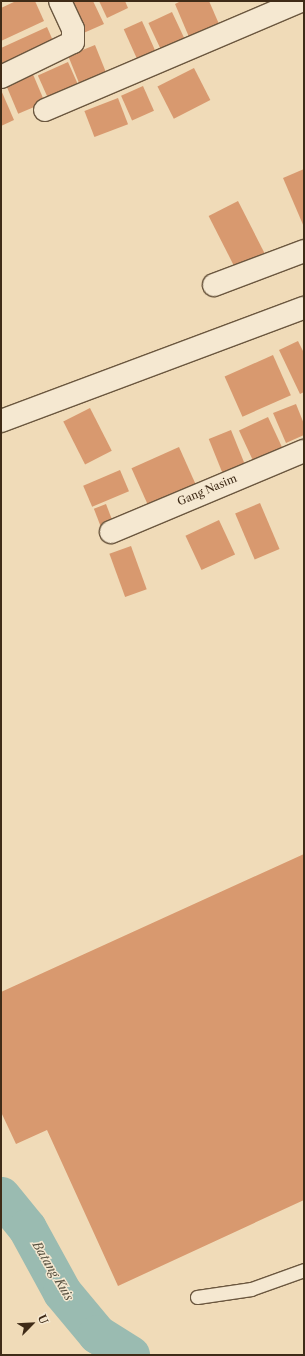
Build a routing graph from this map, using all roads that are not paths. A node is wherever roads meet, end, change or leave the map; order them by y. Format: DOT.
graph roads {
  1 [pos="60,1"];
  2 [pos="300,1"];
  3 [pos="1,77"];
  4 [pos="46,110"];
  5 [pos="304,251"];
  6 [pos="214,285"];
  7 [pos="304,308"];
  8 [pos="1,422"];
  9 [pos="304,451"];
  10 [pos="111,532"];
  11 [pos="304,1270"];
  12 [pos="197,1297"];
  1 -- 3 [label="street"];
  2 -- 4 [label="street"];
  5 -- 6 [label="street"];
  7 -- 8 [label="street"];
  9 -- 10 [label="street, Gang Nasim"];
  11 -- 12 [label="lane"];
}
